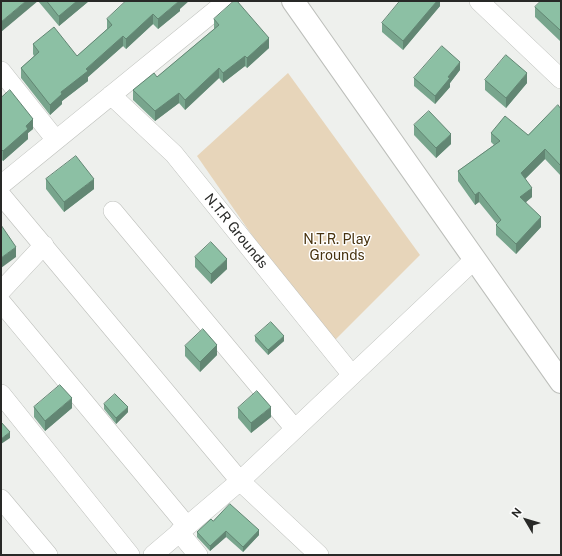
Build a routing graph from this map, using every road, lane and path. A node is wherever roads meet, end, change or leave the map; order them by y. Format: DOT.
graph roads {
  1 [pos="227,1"];
  2 [pos="293,1"];
  3 [pos="479,1"];
  4 [pos="1,71"];
  5 [pos="561,79"];
  6 [pos="111,95"];
  7 [pos="56,140"];
  8 [pos="1,185"];
  9 [pos="1,195"];
  10 [pos="113,211"];
  11 [pos="44,246"];
  12 [pos="474,260"];
  13 [pos="1,291"];
  14 [pos="1,302"];
  15 [pos="352,375"];
  16 [pos="561,382"];
  17 [pos="1,394"];
  18 [pos="295,429"];
  19 [pos="240,481"];
  20 [pos="1,499"];
  21 [pos="183,529"];
  22 [pos="48,555"];
  23 [pos="130,555"];
  24 [pos="153,555"];
  25 [pos="198,555"];
  26 [pos="319,555"];
  1 -- 6 [label="street"];
  2 -- 12 [label="street"];
  3 -- 5 [label="street"];
  4 -- 7 [label="street"];
  6 -- 7 [label="street"];
  6 -- 15 [label="street, N.T.R Grounds"];
  7 -- 8 [label="street"];
  9 -- 11 [label="street"];
  10 -- 18 [label="street"];
  11 -- 13 [label="street"];
  11 -- 19 [label="street"];
  12 -- 15 [label="street"];
  12 -- 16 [label="street"];
  14 -- 21 [label="street"];
  15 -- 18 [label="street"];
  17 -- 23 [label="street"];
  18 -- 19 [label="street"];
  19 -- 21 [label="street"];
  19 -- 26 [label="street"];
  20 -- 22 [label="street"];
  21 -- 24 [label="street"];
  21 -- 25 [label="street"];
}
